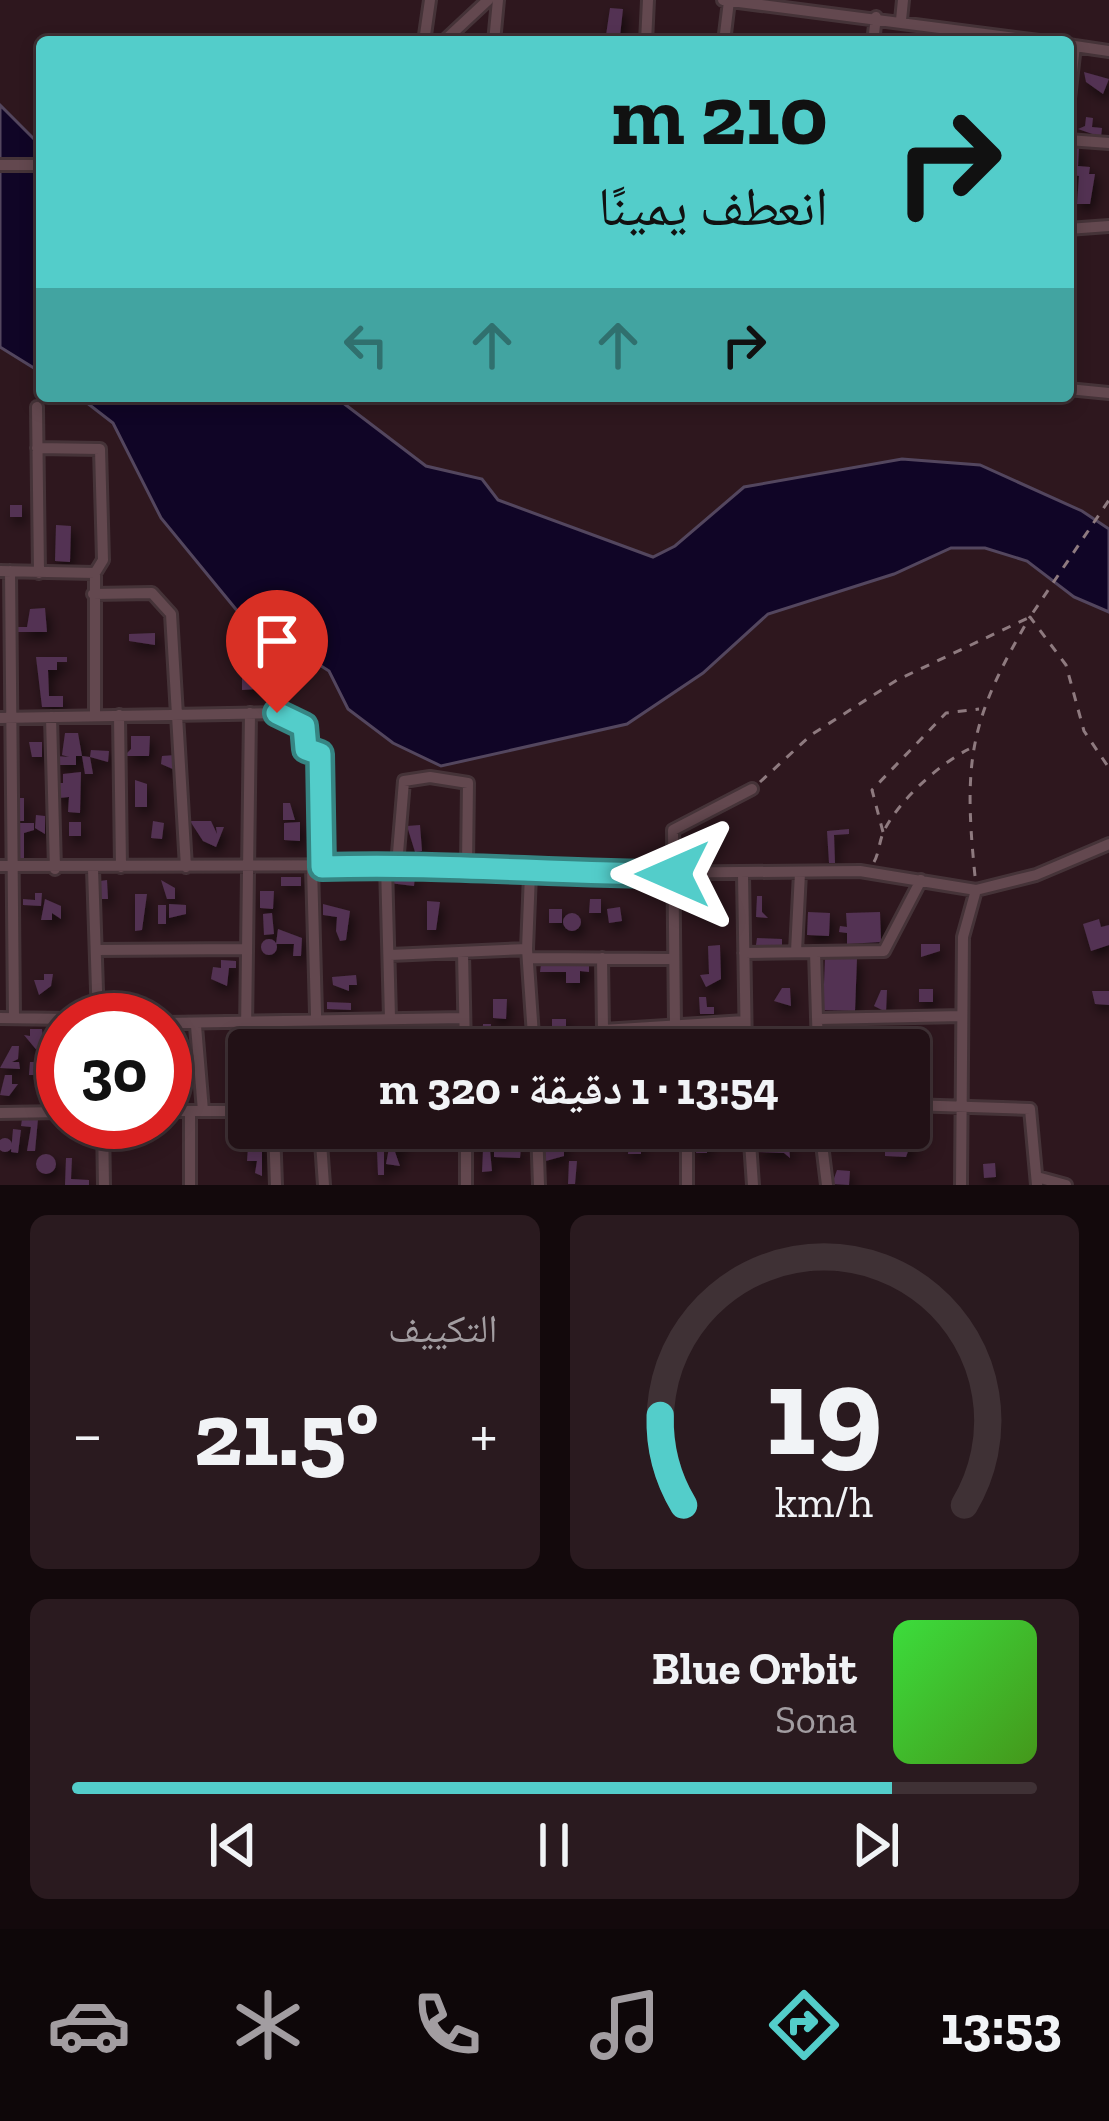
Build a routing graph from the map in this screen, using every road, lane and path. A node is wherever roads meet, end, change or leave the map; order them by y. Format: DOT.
graph roads {
  1 [pos="430,0"];
  2 [pos="488,0"];
  3 [pos="498,0"];
  4 [pos="648,0"];
  5 [pos="726,0"];
  6 [pos="903,0"];
  7 [pos="876,17"];
  8 [pos="902,20"];
  9 [pos="425,36"];
  10 [pos="449,36"];
  11 [pos="495,36"];
  12 [pos="646,36"];
  13 [pos="724,36"];
  14 [pos="874,36"];
  15 [pos="956,36"];
  16 [pos="1074,45"];
  17 [pos="1109,50"];
  18 [pos="1074,140"];
  19 [pos="1109,142"];
  20 [pos="0,165"];
  21 [pos="36,165"];
  22 [pos="1109,226"];
  23 [pos="1074,229"];
  24 [pos="1074,390"];
  25 [pos="1109,393"];
  26 [pos="37,406"];
  27 [pos="38,448"];
  28 [pos="1109,500"];
  29 [pos="5,571"];
  30 [pos="39,572"];
  31 [pos="94,573"];
  32 [pos="94,594"];
  33 [pos="1030,617"];
  34 [pos="982,709"];
  35 [pos="250,712"];
  36 [pos="180,713"];
  37 [pos="118,715"];
  38 [pos="94,716"];
  39 [pos="51,717"];
  40 [pos="5,718"];
  41 [pos="971,748"];
  42 [pos="1109,768"];
  43 [pos="752,789"];
  44 [pos="884,832"];
  45 [pos="1109,844"];
  46 [pos="5,865"];
  47 [pos="392,865"];
  48 [pos="467,865"];
  49 [pos="122,867"];
  50 [pos="186,867"];
  51 [pos="249,867"];
  52 [pos="318,867"];
  53 [pos="55,869"];
  54 [pos="93,869"];
  55 [pos="860,871"];
  56 [pos="800,872"];
  57 [pos="530,874"];
  58 [pos="673,874"];
  59 [pos="742,875"];
  60 [pos="921,880"];
  61 [pos="976,890"];
  62 [pos="246,949"];
  63 [pos="97,950"];
  64 [pos="796,951"];
  65 [pos="815,952"];
  66 [pos="463,953"];
  67 [pos="528,953"];
  68 [pos="744,953"];
  69 [pos="390,955"];
  70 [pos="602,958"];
  71 [pos="674,959"];
  72 [pos="98,993"];
  73 [pos="962,1016"];
  74 [pos="7,1017"];
  75 [pos="390,1018"];
  76 [pos="464,1018"];
  77 [pos="818,1019"];
  78 [pos="745,1021"];
  79 [pos="315,1023"];
  80 [pos="244,1024"];
  81 [pos="675,1024"];
  82 [pos="192,1026"];
  83 [pos="196,1026"];
  84 [pos="244,1029"];
  85 [pos="315,1029"];
  86 [pos="464,1029"];
  87 [pos="533,1029"];
  88 [pos="603,1029"];
  89 [pos="615,1029"];
  90 [pos="745,1029"];
  91 [pos="818,1029"];
  92 [pos="930,1105"];
  93 [pos="962,1105"];
  94 [pos="192,1111"];
  95 [pos="197,1111"];
  96 [pos="228,1111"];
  97 [pos="36,1112"];
  98 [pos="0,1113"];
  99 [pos="103,1149"];
  100 [pos="275,1149"];
  101 [pos="321,1149"];
  102 [pos="466,1149"];
  103 [pos="538,1149"];
  104 [pos="687,1149"];
  105 [pos="750,1149"];
  106 [pos="823,1149"];
  107 [pos="1037,1181"];
  108 [pos="104,1185"];
  109 [pos="190,1185"];
  110 [pos="276,1185"];
  111 [pos="324,1185"];
  112 [pos="466,1185"];
  113 [pos="539,1185"];
  114 [pos="687,1185"];
  115 [pos="753,1185"];
  116 [pos="827,1185"];
  117 [pos="961,1185"];
  118 [pos="1066,1185"];
  1 -- 9 [label="street"];
  2 -- 10 [label="street"];
  3 -- 11 [label="street"];
  4 -- 12 [label="street"];
  5 -- 7 [label="street"];
  5 -- 13 [label="street"];
  6 -- 8 [label="street"];
  7 -- 8 [label="street"];
  7 -- 14 [label="street"];
  8 -- 15 [label="street"];
  16 -- 17 [label="street"];
  18 -- 19 [label="street"];
  20 -- 21 [label="street"];
  22 -- 23 [label="street"];
  24 -- 25 [label="street"];
  26 -- 27 [label="street"];
  27 -- 30 [label="street"];
  27 -- 31 [label="street"];
  28 -- 33 [label="path"];
  29 -- 30 [label="street"];
  29 -- 40 [label="street"];
  30 -- 31 [label="street"];
  31 -- 32 [label="street"];
  32 -- 36 [label="street"];
  32 -- 38 [label="street"];
  33 -- 34 [label="path"];
  33 -- 42 [label="path"];
  33 -- 43 [label="path"];
  34 -- 41 [label="path"];
  34 -- 44 [label="path"];
  35 -- 36 [label="street"];
  35 -- 51 [label="street"];
  35 -- 52 [label="street"];
  36 -- 37 [label="street"];
  36 -- 50 [label="street"];
  37 -- 38 [label="street"];
  37 -- 49 [label="street"];
  38 -- 39 [label="street"];
  39 -- 40 [label="street"];
  39 -- 53 [label="street"];
  40 -- 46 [label="street"];
  41 -- 44 [label="path"];
  41 -- 61 [label="path"];
  43 -- 58 [label="street"];
  44 -- 55 [label="path"];
  45 -- 61 [label="street"];
  46 -- 53 [label="street"];
  46 -- 74 [label="street"];
  47 -- 48 [label="street"];
  47 -- 48 [label="street"];
  47 -- 52 [label="street"];
  47 -- 69 [label="street"];
  48 -- 57 [label="street"];
  49 -- 50 [label="street"];
  49 -- 54 [label="street"];
  50 -- 51 [label="street"];
  51 -- 52 [label="street"];
  51 -- 62 [label="street"];
  52 -- 79 [label="street"];
  53 -- 54 [label="street"];
  54 -- 63 [label="street"];
  55 -- 56 [label="street"];
  55 -- 60 [label="street"];
  56 -- 59 [label="street"];
  56 -- 64 [label="street"];
  57 -- 58 [label="street"];
  57 -- 67 [label="street"];
  58 -- 59 [label="street"];
  58 -- 71 [label="street"];
  59 -- 68 [label="street"];
  60 -- 61 [label="street"];
  60 -- 65 [label="street"];
  61 -- 73 [label="street"];
  62 -- 63 [label="street"];
  62 -- 80 [label="street"];
  63 -- 72 [label="street"];
  64 -- 65 [label="street"];
  64 -- 68 [label="street"];
  65 -- 77 [label="street"];
  66 -- 67 [label="street"];
  66 -- 69 [label="street"];
  66 -- 76 [label="street"];
  67 -- 70 [label="street"];
  67 -- 87 [label="street"];
  68 -- 78 [label="street"];
  69 -- 75 [label="street"];
  70 -- 71 [label="street"];
  70 -- 88 [label="street"];
  71 -- 81 [label="street"];
  73 -- 77 [label="street"];
  73 -- 93 [label="street"];
  75 -- 76 [label="street"];
  75 -- 79 [label="street"];
  76 -- 86 [label="street"];
  77 -- 91 [label="street"];
  78 -- 81 [label="street"];
  78 -- 90 [label="street"];
  79 -- 80 [label="street"];
  79 -- 85 [label="street"];
  80 -- 83 [label="street"];
  80 -- 84 [label="street"];
  81 -- 89 [label="street"];
  82 -- 83 [label="street"];
  83 -- 95 [label="street"];
  92 -- 93 [label="street"];
  93 -- 107 [label="street"];
  93 -- 117 [label="street"];
  94 -- 95 [label="street"];
  95 -- 96 [label="street"];
  95 -- 109 [label="street"];
  97 -- 98 [label="street"];
  99 -- 108 [label="street"];
  100 -- 110 [label="street"];
  101 -- 111 [label="street"];
  102 -- 112 [label="street"];
  103 -- 113 [label="street"];
  104 -- 114 [label="street"];
  105 -- 115 [label="street"];
  106 -- 116 [label="street"];
  107 -- 118 [label="street"];
}
